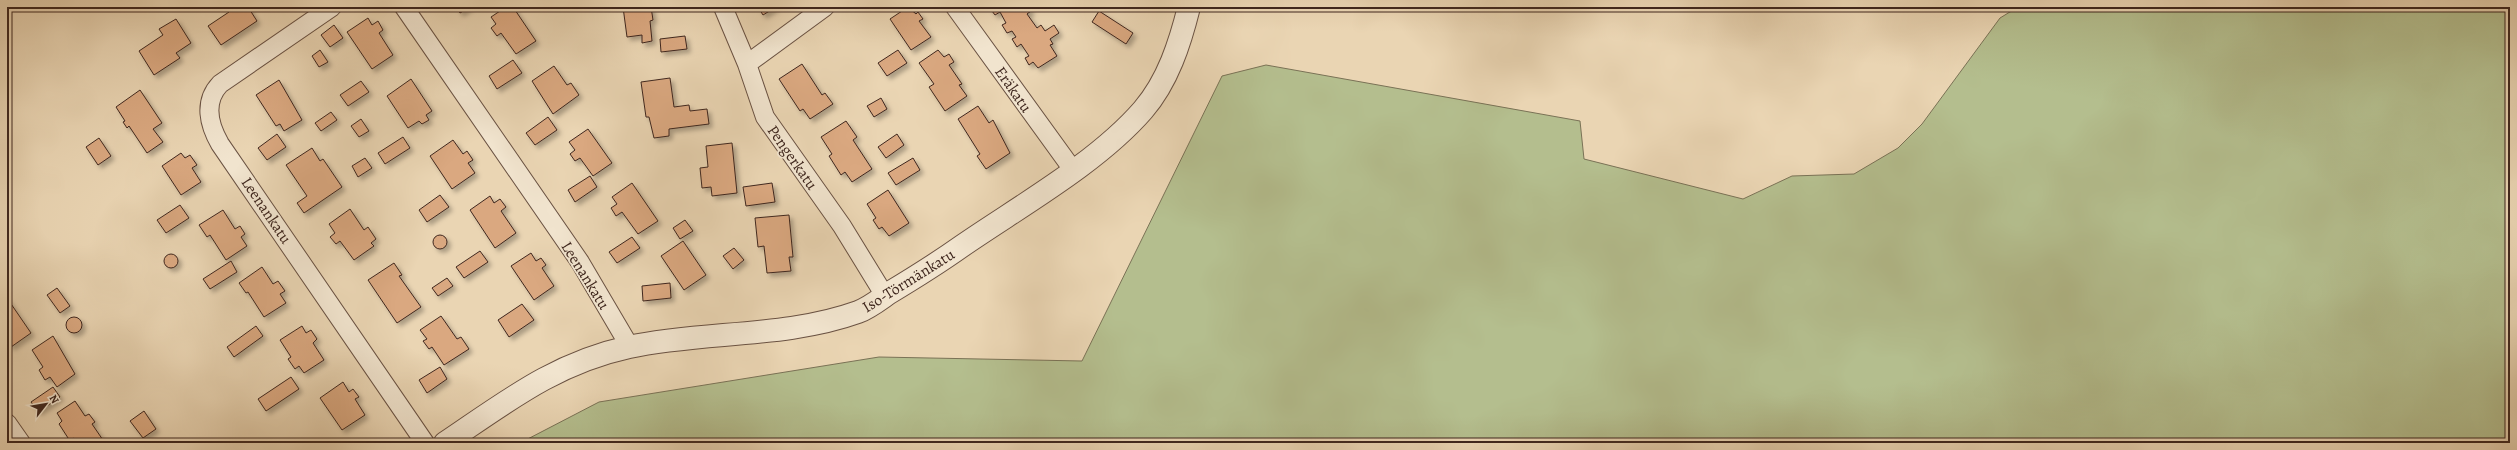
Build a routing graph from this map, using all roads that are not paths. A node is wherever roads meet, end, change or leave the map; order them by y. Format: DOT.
graph roads {
  1 [pos="332,7"];
  2 [pos="404,7"];
  3 [pos="723,7"];
  4 [pos="825,7"];
  5 [pos="956,7"];
  6 [pos="1188,7"];
  7 [pos="747,64"];
  8 [pos="1073,170"];
  9 [pos="885,296"];
  10 [pos="630,347"];
  11 [pos="7,423"];
  12 [pos="21,443"];
  13 [pos="425,443"];
  14 [pos="445,443"];
  1 -- 13 [label="street, Leenankatu"];
  2 -- 10 [label="street, Leenankatu"];
  3 -- 7 [label="street, Pengerkatu"];
  4 -- 7 [label="street"];
  5 -- 8 [label="street, Eräkatu"];
  6 -- 8 [label="street, Iso-Törmänkatu"];
  7 -- 9 [label="street, Pengerkatu"];
  8 -- 9 [label="street, Iso-Törmänkatu"];
  9 -- 10 [label="street, Iso-Törmänkatu"];
  10 -- 14 [label="street, Iso-Törmänkatu"];
  11 -- 12 [label="street"];
}
